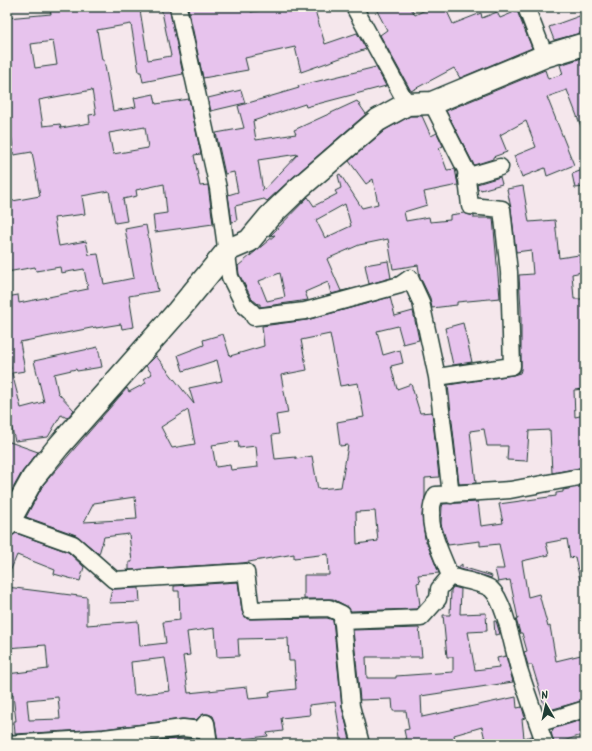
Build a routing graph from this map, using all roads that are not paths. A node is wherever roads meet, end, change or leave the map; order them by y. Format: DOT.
graph roads {
  1 [pos="178,7"];
  2 [pos="354,7"];
  3 [pos="526,7"];
  4 [pos="585,44"];
  5 [pos="545,56"];
  6 [pos="432,103"];
  7 [pos="407,104"];
  8 [pos="500,167"];
  9 [pos="466,177"];
  10 [pos="228,250"];
  11 [pos="437,377"];
  12 [pos="585,476"];
  13 [pos="451,495"];
  14 [pos="8,523"];
  15 [pos="450,576"];
  16 [pos="342,621"];
  17 [pos="585,709"];
  18 [pos="538,724"];
  19 [pos="104,741"];
  20 [pos="7,744"];
  21 [pos="209,744"];
  22 [pos="361,744"];
  23 [pos="545,744"];
  1 -- 10 [label="street"];
  2 -- 7 [label="street"];
  3 -- 5 [label="street"];
  4 -- 5 [label="street"];
  5 -- 6 [label="street"];
  6 -- 7 [label="street"];
  6 -- 9 [label="street"];
  7 -- 10 [label="street"];
  8 -- 9 [label="street"];
  9 -- 11 [label="street"];
  10 -- 11 [label="street"];
  10 -- 14 [label="street"];
  11 -- 13 [label="street"];
  12 -- 13 [label="street"];
  13 -- 15 [label="street"];
  14 -- 16 [label="street"];
  15 -- 16 [label="street"];
  15 -- 18 [label="street"];
  16 -- 22 [label="street"];
  17 -- 18 [label="street"];
  18 -- 23 [label="street"];
  19 -- 20 [label="street"];
  19 -- 21 [label="street"];
}
